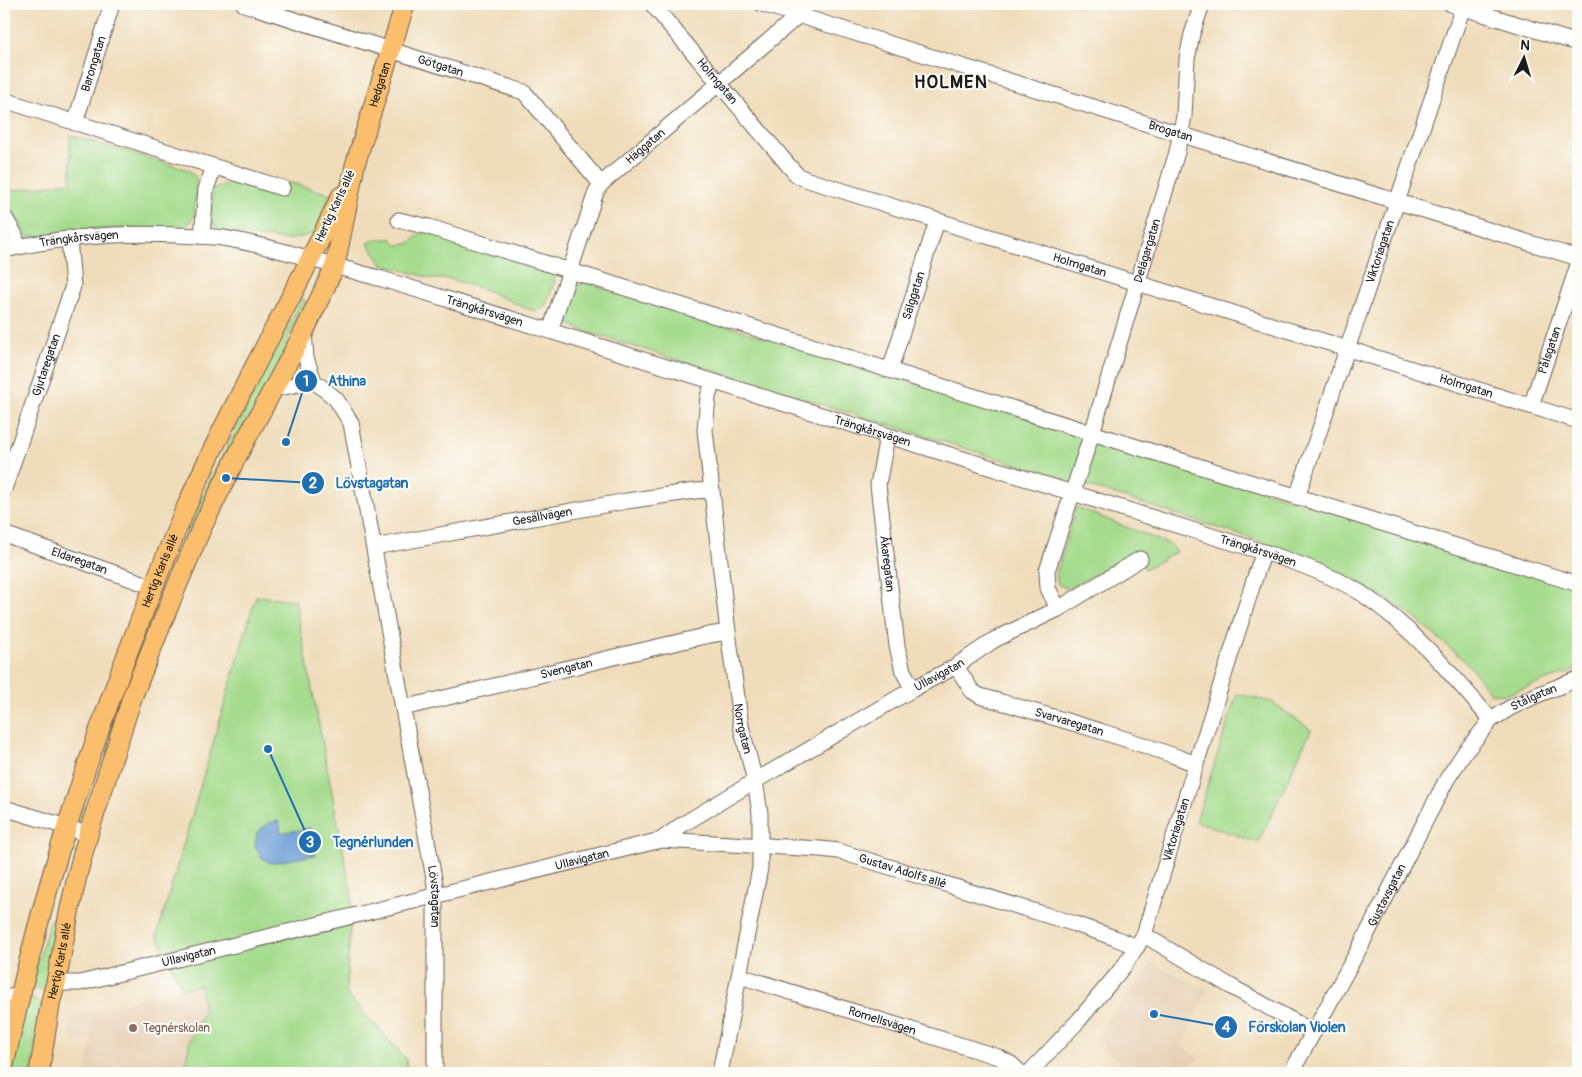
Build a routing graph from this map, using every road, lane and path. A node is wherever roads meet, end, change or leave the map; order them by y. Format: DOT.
graph roads {
  1 [pos="112,4"];
  2 [pos="244,4"];
  3 [pos="405,4"];
  4 [pos="652,4"];
  5 [pos="762,4"];
  6 [pos="1202,4"];
  7 [pos="1457,6"];
  8 [pos="802,10"];
  9 [pos="1578,44"];
  10 [pos="390,50"];
  11 [pos="720,83"];
  12 [pos="4,100"];
  13 [pos="75,123"];
  14 [pos="1181,135"];
  15 [pos="355,165"];
  16 [pos="214,167"];
  17 [pos="601,184"];
  18 [pos="282,188"];
  19 [pos="1397,202"];
  20 [pos="4,216"];
  21 [pos="399,220"];
  22 [pos="937,221"];
  23 [pos="202,236"];
  24 [pos="69,238"];
  25 [pos="10,249"];
  26 [pos="1578,258"];
  27 [pos="310,259"];
  28 [pos="1578,265"];
  29 [pos="335,266"];
  30 [pos="571,271"];
  31 [pos="1137,282"];
  32 [pos="550,331"];
  33 [pos="304,332"];
  34 [pos="1347,349"];
  35 [pos="890,370"];
  36 [pos="314,381"];
  37 [pos="713,382"];
  38 [pos="274,389"];
  39 [pos="1531,406"];
  40 [pos="1578,421"];
  41 [pos="1092,433"];
  42 [pos="887,436"];
  43 [pos="4,489"];
  44 [pos="711,490"];
  45 [pos="1072,493"];
  46 [pos="1297,497"];
  47 [pos="4,534"];
  48 [pos="374,547"];
  49 [pos="1264,552"];
  50 [pos="1140,559"];
  51 [pos="1578,584"];
  52 [pos="154,587"];
  53 [pos="174,593"];
  54 [pos="1058,609"];
  55 [pos="728,632"];
  56 [pos="956,666"];
  57 [pos="1578,679"];
  58 [pos="913,689"];
  59 [pos="403,708"];
  60 [pos="1491,720"];
  61 [pos="1196,764"];
  62 [pos="755,781"];
  63 [pos="4,808"];
  64 [pos="67,827"];
  65 [pos="88,835"];
  66 [pos="660,840"];
  67 [pos="761,846"];
  68 [pos="435,896"];
  69 [pos="1141,941"];
  70 [pos="740,976"];
  71 [pos="56,983"];
  72 [pos="12,997"];
  73 [pos="7,1030"];
  74 [pos="1313,1032"];
  75 [pos="4,1065"];
  76 [pos="38,1073"];
  77 [pos="435,1073"];
  78 [pos="720,1073"];
  79 [pos="1021,1073"];
  80 [pos="1029,1073"];
  81 [pos="1291,1073"];
  1 -- 13 [label="street, Barongatan"];
  2 -- 10 [label="street, Götgatan"];
  3 -- 10 [label="main road, Hedgatan"];
  4 -- 11 [label="street, Holmgatan"];
  5 -- 8 [label="street, Brogatan"];
  6 -- 14 [label="street, Delägargatan"];
  7 -- 9 [label="street"];
  7 -- 19 [label="street, Viktoriagatan"];
  8 -- 11 [label="street, Häggatan"];
  8 -- 14 [label="street, Brogatan"];
  10 -- 15 [label="main road, Hedgatan"];
  10 -- 17 [label="street, Götgatan"];
  11 -- 17 [label="street, Häggatan"];
  11 -- 22 [label="street, Holmgatan"];
  12 -- 13 [label="street"];
  13 -- 16 [label="street"];
  14 -- 19 [label="street, Brogatan"];
  14 -- 31 [label="street, Delägargatan"];
  15 -- 27 [label="main road, Hertig Karls allé"];
  15 -- 29 [label="main road, Hertig Karls allé"];
  16 -- 18 [label="street"];
  16 -- 23 [label="street"];
  17 -- 30 [label="street, Häggatan"];
  19 -- 26 [label="street, Brogatan"];
  19 -- 34 [label="street, Viktoriagatan"];
  20 -- 25 [label="street, Trängkårsvägen"];
  21 -- 30 [label="street"];
  22 -- 31 [label="street, Holmgatan"];
  22 -- 35 [label="street, Sälggatan"];
  23 -- 24 [label="street, Trängkårsvägen"];
  23 -- 27 [label="street, Trängkårsvägen"];
  24 -- 25 [label="street, Trängkårsvägen"];
  24 -- 43 [label="street, Gjutaregatan"];
  27 -- 29 [label="street, Trängkårsvägen"];
  27 -- 52 [label="main road, Hertig Karls allé"];
  28 -- 39 [label="street, Pålsgatan"];
  29 -- 32 [label="street, Trängkårsvägen"];
  29 -- 33 [label="main road, Hertig Karls allé"];
  30 -- 32 [label="street, Häggatan"];
  30 -- 35 [label="street"];
  31 -- 34 [label="street, Holmgatan"];
  31 -- 41 [label="street, Delägargatan"];
  32 -- 37 [label="street, Trängkårsvägen"];
  33 -- 36 [label="street"];
  33 -- 38 [label="main road, Hertig Karls allé"];
  34 -- 39 [label="street, Holmgatan"];
  34 -- 46 [label="street, Viktoriagatan"];
  35 -- 41 [label="street"];
  36 -- 38 [label="street"];
  36 -- 48 [label="street, Lövstagatan"];
  37 -- 42 [label="street, Trängkårsvägen"];
  37 -- 44 [label="street, Norrgatan"];
  38 -- 53 [label="main road, Hertig Karls allé"];
  39 -- 40 [label="street, Holmgatan"];
  41 -- 45 [label="street, Delägargatan"];
  41 -- 46 [label="street"];
  42 -- 45 [label="street, Trängkårsvägen"];
  42 -- 58 [label="street, Åkaregatan"];
  44 -- 48 [label="street, Gesällvägen"];
  44 -- 55 [label="street, Norrgatan"];
  45 -- 49 [label="street, Trängkårsvägen"];
  45 -- 54 [label="street"];
  46 -- 51 [label="street"];
  47 -- 52 [label="street, Eldaregatan"];
  48 -- 59 [label="street, Lövstagatan"];
  49 -- 60 [label="street, Trängkårsvägen"];
  49 -- 61 [label="street, Viktoriagatan"];
  50 -- 54 [label="street, Ullavigatan"];
  52 -- 53 [label="main road"];
  52 -- 64 [label="main road, Hertig Karls allé"];
  53 -- 65 [label="main road, Hertig Karls allé"];
  54 -- 56 [label="street, Ullavigatan"];
  55 -- 59 [label="street, Svengatan"];
  55 -- 62 [label="street, Norrgatan"];
  56 -- 58 [label="street, Ullavigatan"];
  56 -- 61 [label="street, Svarvaregatan"];
  57 -- 60 [label="street, Stålgatan"];
  58 -- 62 [label="street, Ullavigatan"];
  59 -- 68 [label="street, Lövstagatan"];
  60 -- 74 [label="street, Gustavsgatan"];
  61 -- 69 [label="street, Viktoriagatan"];
  62 -- 66 [label="street, Ullavigatan"];
  62 -- 67 [label="street, Norrgatan"];
  63 -- 64 [label="street"];
  64 -- 65 [label="street"];
  64 -- 72 [label="main road, Hertig Karls allé"];
  65 -- 71 [label="main road, Hertig Karls allé"];
  66 -- 67 [label="street, Gustav Adolfs allé"];
  66 -- 68 [label="street, Ullavigatan"];
  67 -- 69 [label="street, Gustav Adolfs allé"];
  67 -- 70 [label="street, Norrgatan"];
  68 -- 71 [label="street, Ullavigatan"];
  68 -- 77 [label="street, Lövstagatan"];
  69 -- 74 [label="street, Gustav Adolfs allé"];
  69 -- 80 [label="street, Viktoriagatan"];
  70 -- 78 [label="street, Norrgatan"];
  70 -- 79 [label="street, Romellsvägen"];
  71 -- 76 [label="main road, Hertig Karls allé"];
  72 -- 73 [label="main road, Hertig Karls allé"];
  73 -- 75 [label="main road, Hertig Karls allé"];
  74 -- 81 [label="street, Gustavsgatan"];
}
